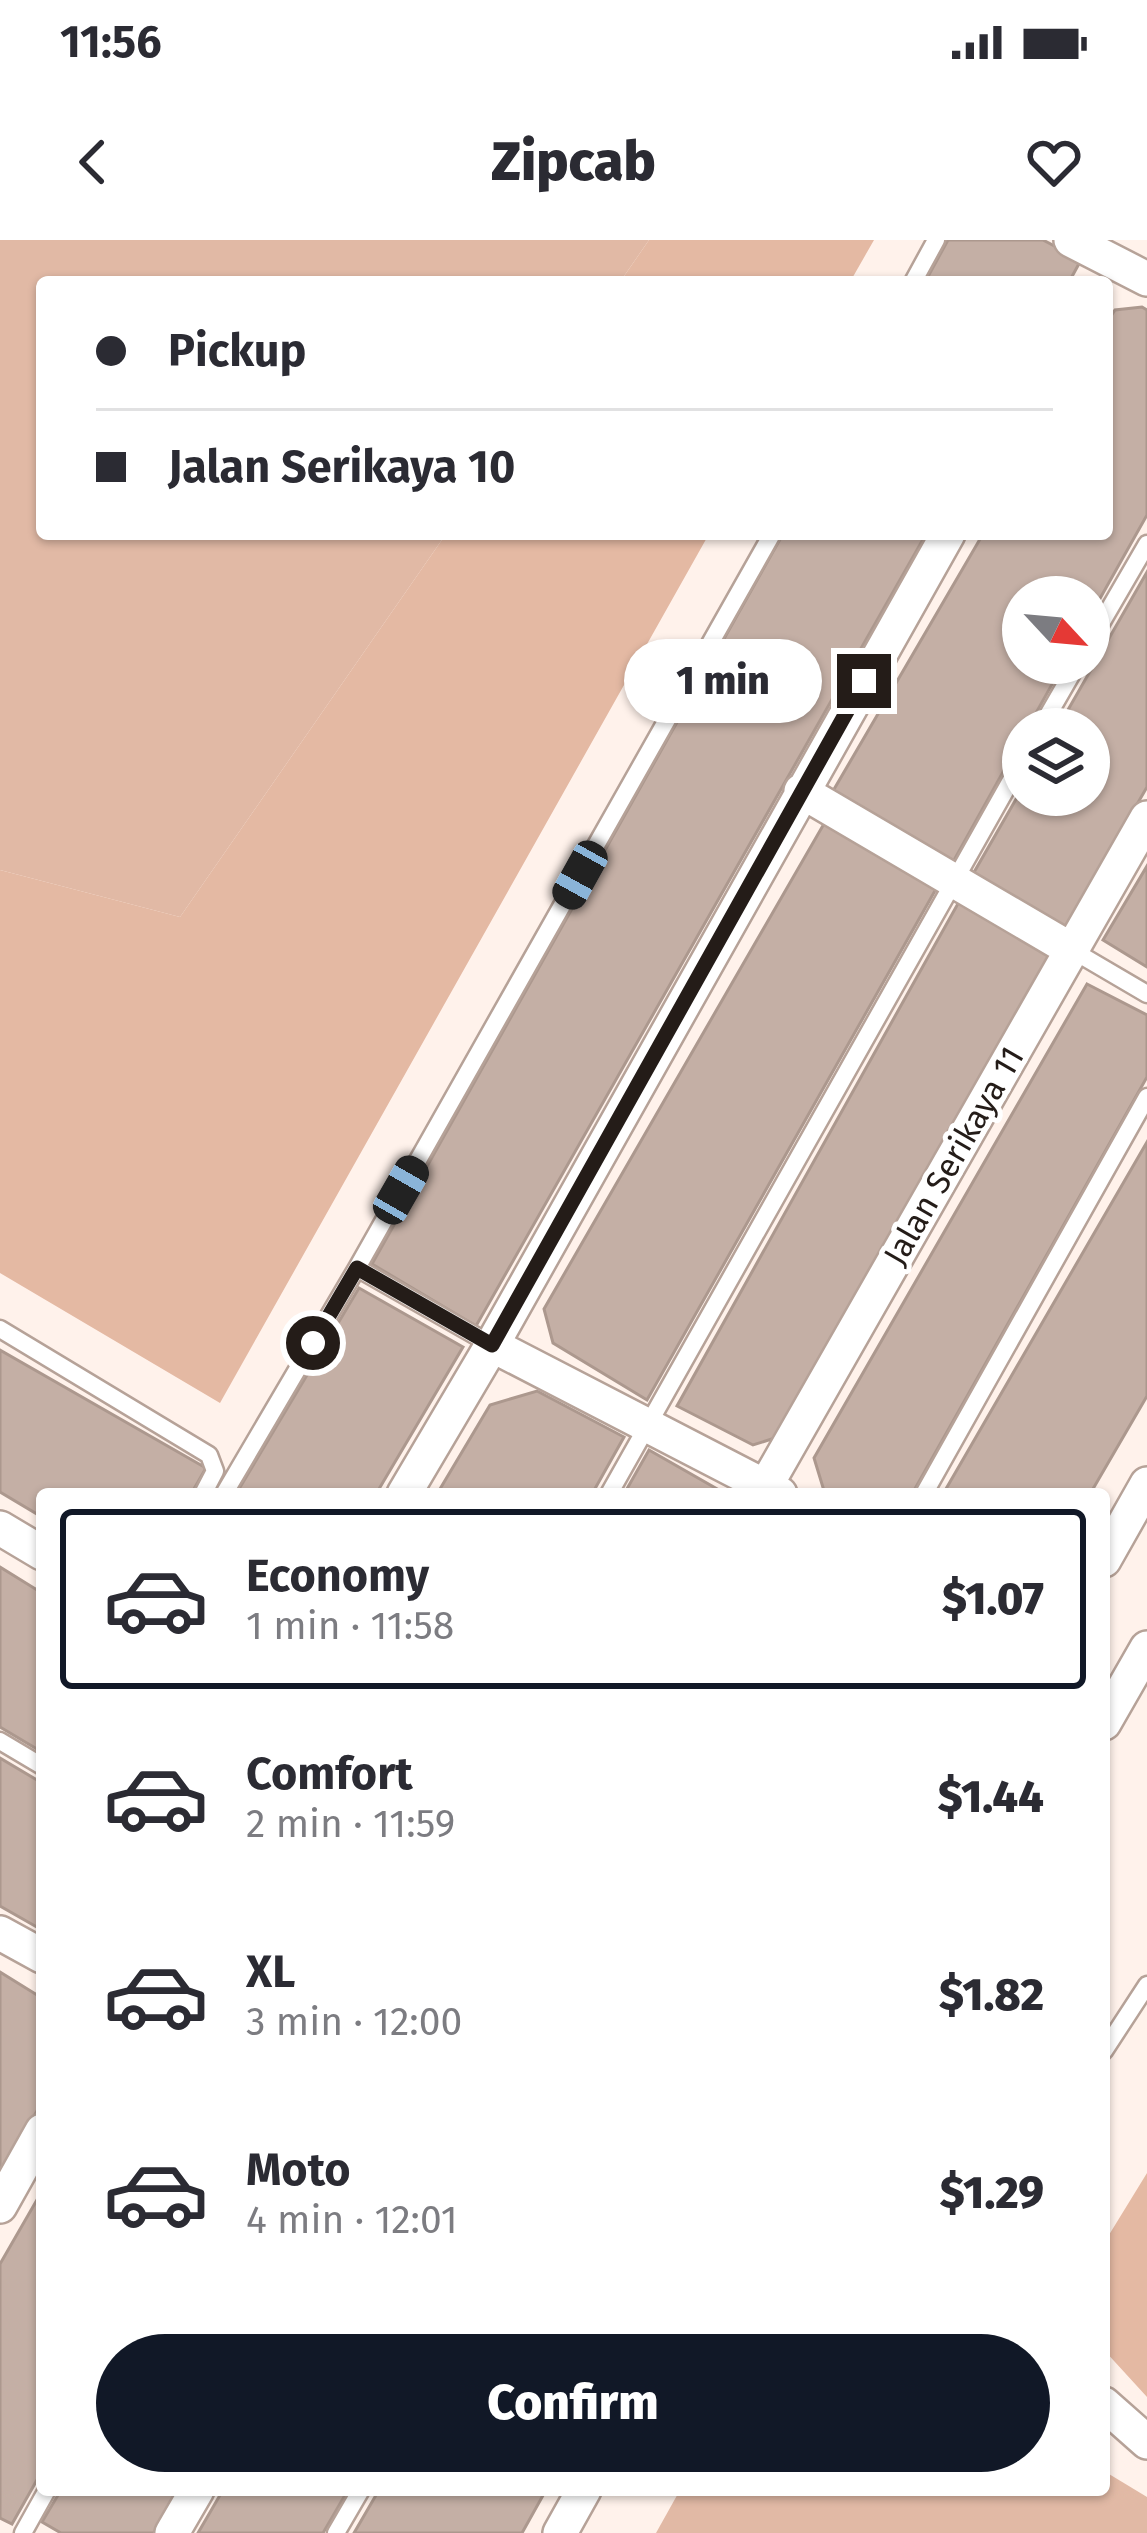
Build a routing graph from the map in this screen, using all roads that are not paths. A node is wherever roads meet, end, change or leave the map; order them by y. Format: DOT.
graph roads {
  1 [pos="936,240"];
  2 [pos="1071,240"];
  3 [pos="1105,260"];
  4 [pos="916,276"];
  5 [pos="1147,279"];
  6 [pos="769,540"];
  7 [pos="945,540"];
  8 [pos="1147,544"];
  9 [pos="1110,608"];
  10 [pos="801,791"];
  11 [pos="1002,795"];
  12 [pos="1147,818"];
  13 [pos="952,882"];
  14 [pos="1072,950"];
  15 [pos="1147,994"];
  16 [pos="1147,1097"];
  17 [pos="357,1268"];
  18 [pos="0,1329"];
  19 [pos="492,1345"];
  20 [pos="648,1425"];
  21 [pos="1147,1484"];
  22 [pos="206,1488"];
  23 [pos="228,1488"];
  24 [pos="408,1488"];
  25 [pos="611,1488"];
  26 [pos="764,1488"];
  27 [pos="771,1488"];
  28 [pos="927,1488"];
  29 [pos="0,1528"];
  30 [pos="36,1549"];
  31 [pos="1110,1549"];
  32 [pos="1147,1648"];
  33 [pos="1110,1713"];
  34 [pos="0,1741"];
  35 [pos="36,1762"];
  36 [pos="0,1933"];
  37 [pos="36,1953"];
  38 [pos="1147,1985"];
  39 [pos="1110,2042"];
  40 [pos="36,2143"];
  41 [pos="0,2206"];
  42 [pos="1110,2409"];
  43 [pos="1147,2442"];
  44 [pos="44,2496"];
  45 [pos="193,2496"];
  46 [pos="358,2496"];
  47 [pos="581,2496"];
  48 [pos="23,2533"];
  49 [pos="172,2533"];
  50 [pos="336,2533"];
  51 [pos="560,2533"];
  1 -- 4 [label="lane"];
  2 -- 3 [label="street"];
  3 -- 5 [label="street"];
  6 -- 17 [label="lane"];
  7 -- 10 [label="street"];
  8 -- 9 [label="lane"];
  10 -- 13 [label="street"];
  10 -- 19 [label="street"];
  11 -- 13 [label="lane"];
  12 -- 14 [label="street, Jalan Serikaya 11"];
  13 -- 14 [label="street"];
  13 -- 20 [label="lane"];
  14 -- 15 [label="lane"];
  14 -- 27 [label="street, Jalan Serikaya 11"];
  16 -- 28 [label="lane"];
  17 -- 19 [label="lane"];
  17 -- 23 [label="lane"];
  18 -- 22 [label="lane"];
  19 -- 20 [label="street"];
  19 -- 24 [label="street"];
  20 -- 25 [label="lane"];
  20 -- 26 [label="street"];
  21 -- 31 [label="street"];
  29 -- 30 [label="street"];
  32 -- 33 [label="street"];
  34 -- 35 [label="lane"];
  36 -- 37 [label="street"];
  38 -- 39 [label="lane"];
  40 -- 41 [label="street"];
  42 -- 43 [label="street"];
  44 -- 48 [label="lane"];
  45 -- 49 [label="street"];
  46 -- 50 [label="lane"];
  47 -- 51 [label="street"];
}
